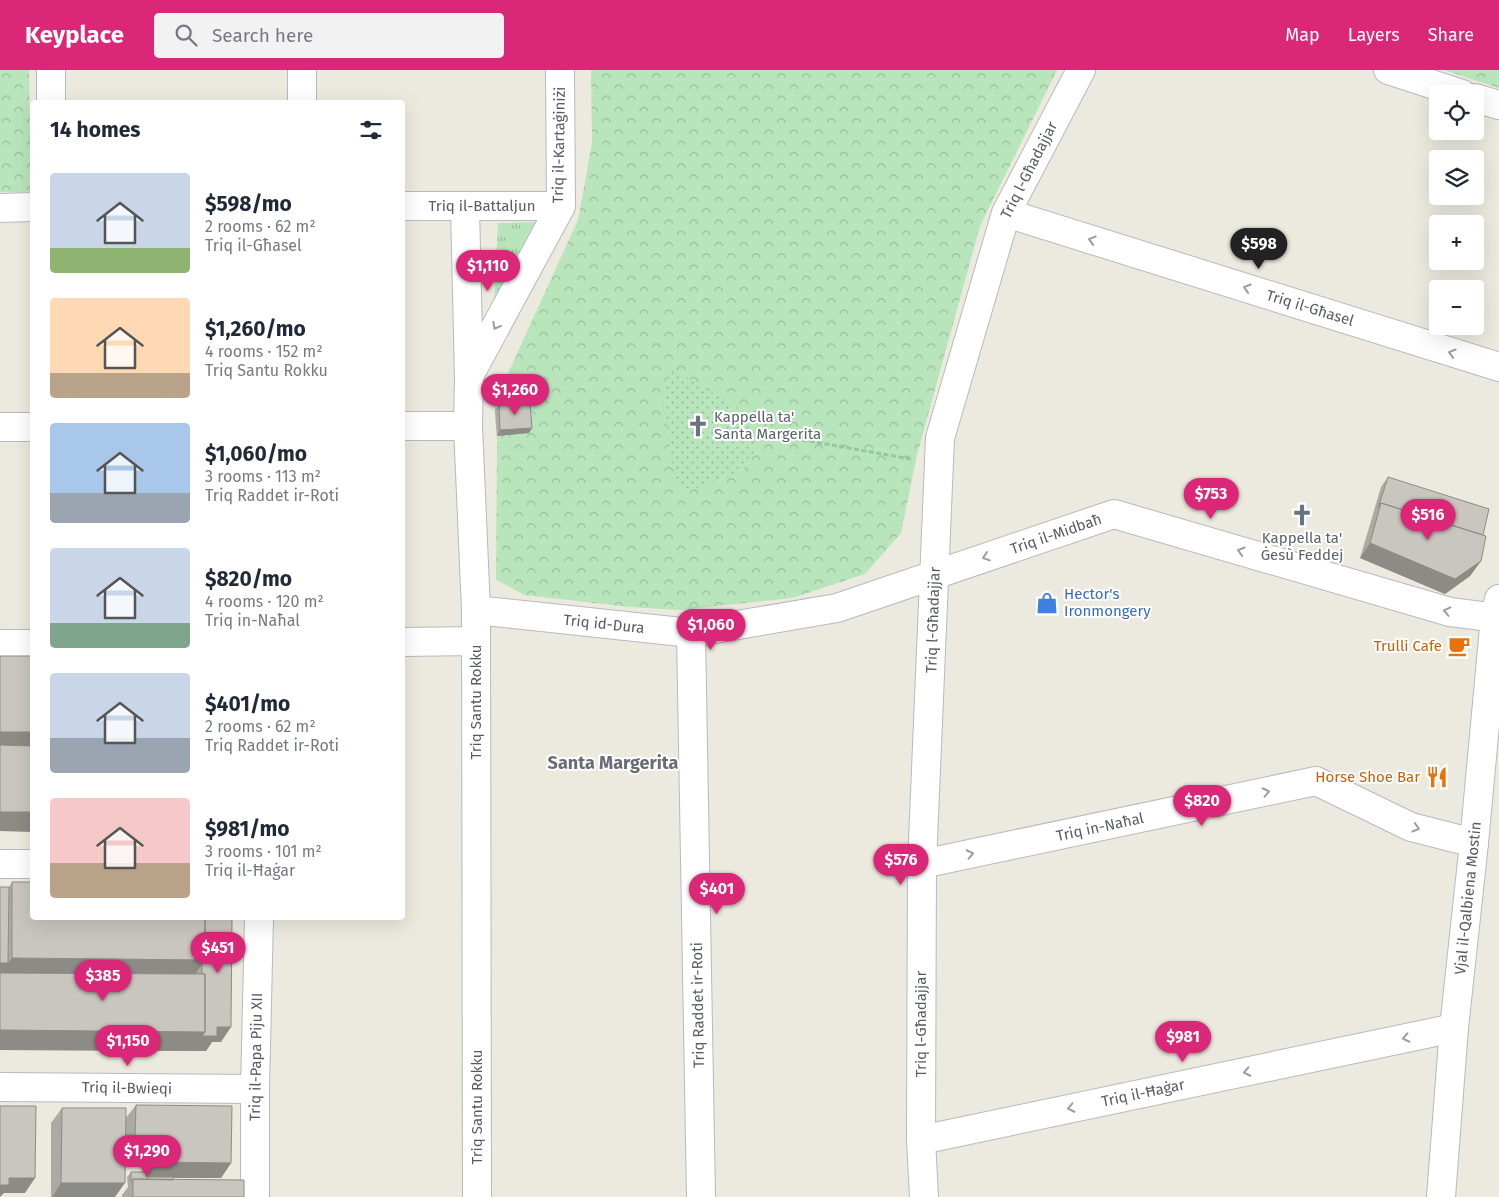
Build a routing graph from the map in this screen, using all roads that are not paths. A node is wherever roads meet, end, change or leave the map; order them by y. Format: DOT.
graph roads {
  1 [pos="51,70"];
  2 [pos="302,70"];
  3 [pos="560,70"];
  4 [pos="1081,70"];
  5 [pos="1388,70"];
  6 [pos="1434,85"];
  7 [pos="51,100"];
  8 [pos="302,100"];
  9 [pos="1484,101"];
  10 [pos="1499,105"];
  11 [pos="405,206"];
  12 [pos="561,206"];
  13 [pos="30,207"];
  14 [pos="465,207"];
  15 [pos="0,208"];
  16 [pos="1006,213"];
  17 [pos="1499,367"];
  18 [pos="469,378"];
  19 [pos="405,426"];
  20 [pos="468,426"];
  21 [pos="0,427"];
  22 [pos="30,427"];
  23 [pos="935,574"];
  24 [pos="476,610"];
  25 [pos="1498,612"];
  26 [pos="690,633"];
  27 [pos="476,641"];
  28 [pos="405,642"];
  29 [pos="0,644"];
  30 [pos="30,644"];
  31 [pos="1474,843"];
  32 [pos="0,864"];
  33 [pos="30,864"];
  34 [pos="922,864"];
  35 [pos="259,920"];
  36 [pos="1454,1028"];
  37 [pos="0,1087"];
  38 [pos="255,1089"];
  39 [pos="920,1140"];
  40 [pos="254,1197"];
  41 [pos="477,1197"];
  42 [pos="701,1197"];
  43 [pos="924,1197"];
  44 [pos="1441,1197"];
  1 -- 7 [label="street"];
  2 -- 8 [label="street"];
  3 -- 12 [label="street, Triq il-Kartaġiniżi"];
  4 -- 16 [label="street, Triq l-Għadajjar"];
  5 -- 6 [label="street"];
  9 -- 10 [label="street"];
  11 -- 14 [label="street, Triq il-Battaljun"];
  12 -- 14 [label="street, Triq il-Battaljun"];
  12 -- 18 [label="street, Triq il-Kartaġiniżi, one-way"];
  13 -- 15 [label="street"];
  14 -- 18 [label="street, Triq Santu Rokku"];
  17 -- 16 [label="street, Triq il-Għasel, one-way"];
  16 -- 23 [label="street, Triq l-Għadajjar"];
  18 -- 20 [label="street, Triq Santu Rokku"];
  19 -- 20 [label="street"];
  20 -- 24 [label="street, Triq Santu Rokku"];
  21 -- 22 [label="street"];
  25 -- 23 [label="street, Triq il-Midbaħ, one-way"];
  23 -- 26 [label="street, Triq id-Dura"];
  23 -- 34 [label="street, Triq l-Għadajjar"];
  24 -- 26 [label="street, Triq id-Dura"];
  24 -- 27 [label="street, Triq Santu Rokku"];
  25 -- 31 [label="street, Vjal il-Qalbiena Mostin"];
  26 -- 42 [label="street, Triq Raddet ir-Roti"];
  27 -- 28 [label="street"];
  27 -- 41 [label="street, Triq Santu Rokku"];
  29 -- 30 [label="street"];
  34 -- 31 [label="street, Triq in-Naħal, one-way"];
  31 -- 36 [label="street, Vjal il-Qalbiena Mostin"];
  32 -- 33 [label="street"];
  34 -- 39 [label="street, Triq l-Għadajjar"];
  35 -- 38 [label="street, Triq il-Papa Piju XII"];
  36 -- 39 [label="street, Triq il-Ħaġar, one-way"];
  36 -- 44 [label="street, Vjal il-Qalbiena Mostin"];
  37 -- 38 [label="street, Triq il-Bwieqi"];
  38 -- 40 [label="street, Triq il-Papa Piju XII"];
  39 -- 43 [label="street, Triq l-Għadajjar"];
}
